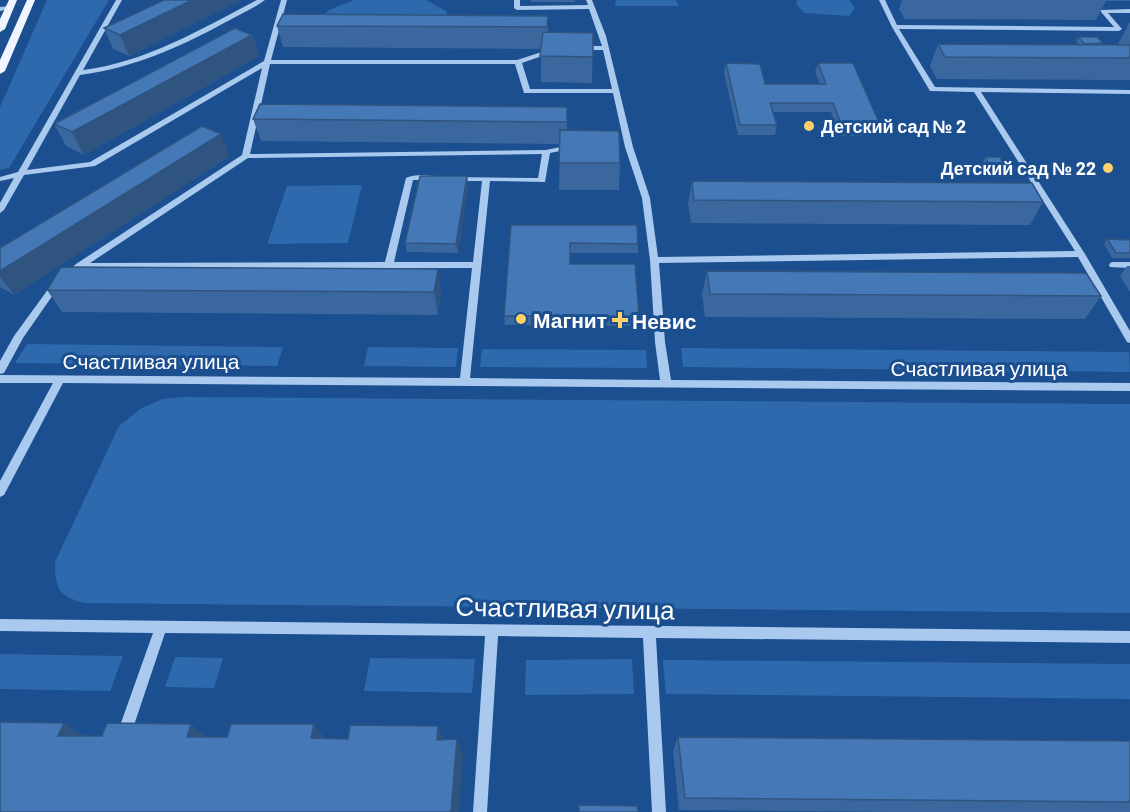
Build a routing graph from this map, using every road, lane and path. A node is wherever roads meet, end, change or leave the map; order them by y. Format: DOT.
graph roads {
  1 [pos="31,0"];
  2 [pos="119,0"];
  3 [pos="262,0"];
  4 [pos="284,0"];
  5 [pos="517,0"];
  6 [pos="882,0"];
  7 [pos="591,4"];
  8 [pos="8,5"];
  9 [pos="1130,11"];
  10 [pos="895,27"];
  11 [pos="0,29"];
  12 [pos="606,48"];
  13 [pos="558,49"];
  14 [pos="570,49"];
  15 [pos="267,62"];
  16 [pos="518,62"];
  17 [pos="0,71"];
  18 [pos="78,73"];
  19 [pos="976,90"];
  20 [pos="616,91"];
  21 [pos="1130,92"];
  22 [pos="585,146"];
  23 [pos="618,147"];
  24 [pos="629,147"];
  25 [pos="546,152"];
  26 [pos="246,156"];
  27 [pos="22,173"];
  28 [pos="0,179"];
  29 [pos="486,179"];
  30 [pos="0,210"];
  31 [pos="1081,254"];
  32 [pos="654,260"];
  33 [pos="388,265"];
  34 [pos="477,265"];
  35 [pos="1130,265"];
  36 [pos="79,266"];
  37 [pos="1113,266"];
  38 [pos="1130,339"];
  39 [pos="0,370"];
  40 [pos="0,379"];
  41 [pos="60,380"];
  42 [pos="465,382"];
  43 [pos="666,384"];
  44 [pos="1130,387"];
  45 [pos="0,492"];
  46 [pos="0,625"];
  47 [pos="161,627"];
  48 [pos="492,631"];
  49 [pos="649,632"];
  50 [pos="1130,637"];
  51 [pos="118,753"];
  52 [pos="480,812"];
  53 [pos="659,812"];
  1 -- 17 [label="main road"];
  2 -- 18 [label="street"];
  3 -- 18 [label="street"];
  4 -- 15 [label="street"];
  5 -- 7 [label="street"];
  6 -- 10 [label="street"];
  7 -- 12 [label="street"];
  8 -- 11 [label="main road"];
  9 -- 10 [label="street"];
  10 -- 19 [label="street"];
  12 -- 14 [label="street"];
  12 -- 20 [label="street"];
  13 -- 16 [label="street"];
  15 -- 16 [label="street"];
  15 -- 26 [label="street"];
  15 -- 27 [label="street"];
  16 -- 20 [label="street"];
  18 -- 27 [label="street"];
  19 -- 21 [label="street"];
  19 -- 31 [label="street"];
  20 -- 24 [label="street"];
  22 -- 25 [label="street"];
  23 -- 24 [label="street"];
  24 -- 32 [label="street"];
  25 -- 26 [label="street"];
  25 -- 29 [label="street"];
  26 -- 36 [label="street"];
  27 -- 28 [label="street"];
  27 -- 30 [label="street"];
  29 -- 33 [label="street"];
  29 -- 34 [label="street"];
  31 -- 32 [label="street"];
  31 -- 38 [label="street"];
  32 -- 43 [label="street"];
  33 -- 34 [label="street"];
  33 -- 36 [label="street"];
  34 -- 42 [label="street"];
  35 -- 37 [label="street"];
  36 -- 39 [label="street"];
  40 -- 41 [label="street, Счастливая улица"];
  41 -- 42 [label="street, Счастливая улица"];
  41 -- 45 [label="street"];
  42 -- 43 [label="street, Счастливая улица"];
  43 -- 44 [label="street, Счастливая улица"];
  46 -- 47 [label="street, Счастливая улица"];
  47 -- 48 [label="street, Счастливая улица"];
  47 -- 51 [label="street"];
  48 -- 49 [label="street, Счастливая улица"];
  48 -- 52 [label="street"];
  49 -- 50 [label="street, Счастливая улица"];
  49 -- 53 [label="street"];
}
